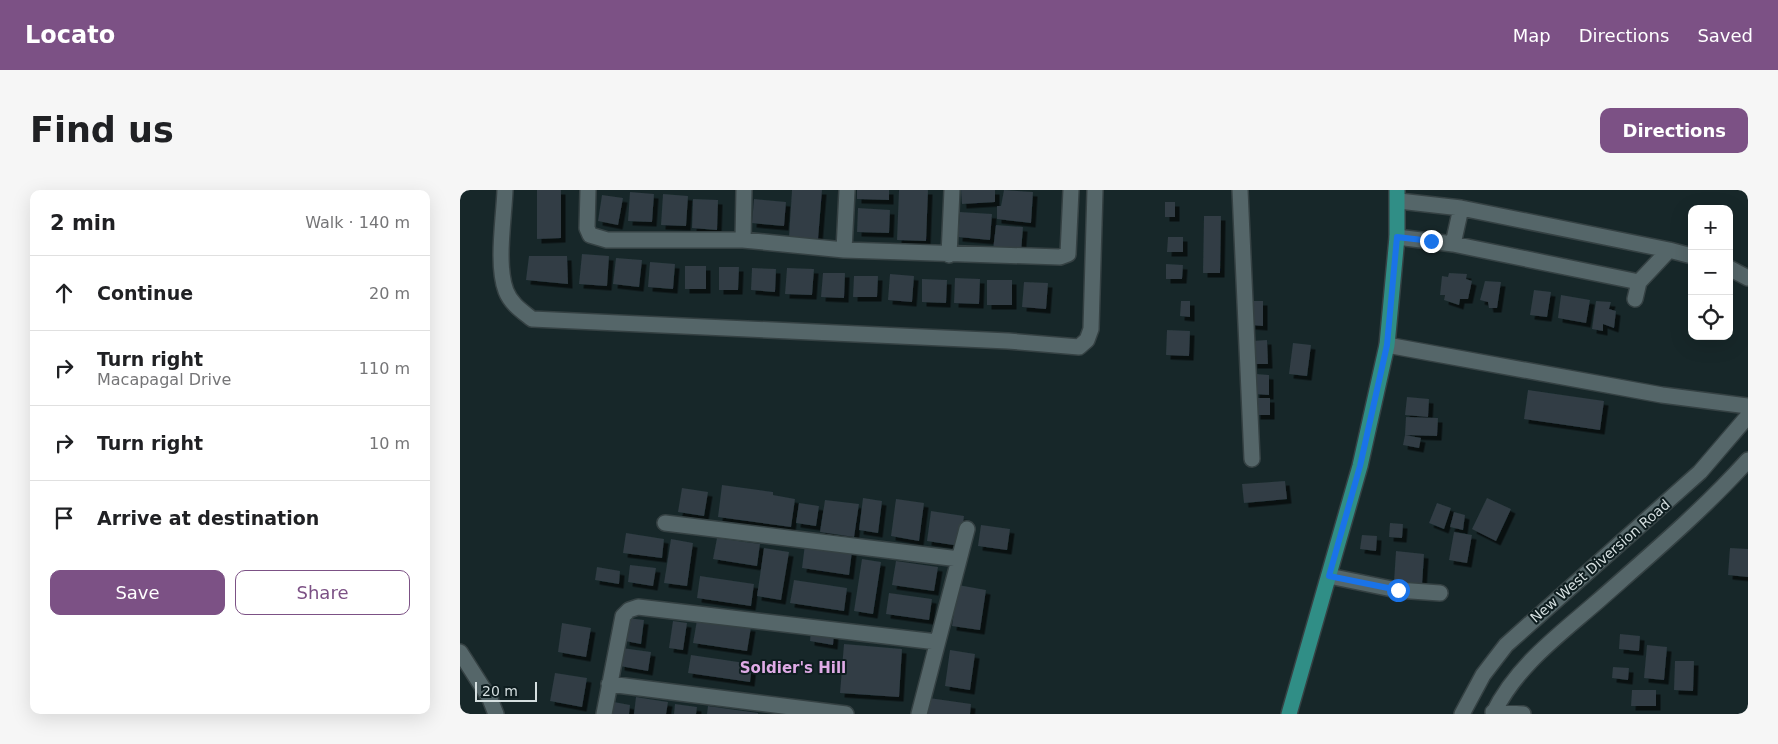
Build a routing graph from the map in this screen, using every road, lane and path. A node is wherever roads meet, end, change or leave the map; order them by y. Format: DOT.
graph roads {
  1 [pos="505,190"];
  2 [pos="588,190"];
  3 [pos="744,190"];
  4 [pos="847,190"];
  5 [pos="952,190"];
  6 [pos="1071,190"];
  7 [pos="1095,190"];
  8 [pos="1240,190"];
  9 [pos="1398,196"];
  10 [pos="1461,208"];
  11 [pos="1397,237"];
  12 [pos="744,240"];
  13 [pos="1453,244"];
  14 [pos="844,250"];
  15 [pos="1669,250"];
  16 [pos="949,255"];
  17 [pos="1688,255"];
  18 [pos="1733,270"];
  19 [pos="1748,278"];
  20 [pos="1638,282"];
  21 [pos="1635,299"];
  22 [pos="1387,345"];
  23 [pos="1748,406"];
  24 [pos="1748,416"];
  25 [pos="1252,459"];
  26 [pos="1748,460"];
  27 [pos="665,523"];
  28 [pos="967,529"];
  29 [pos="959,559"];
  30 [pos="1329,576"];
  31 [pos="1440,593"];
  32 [pos="937,642"];
  33 [pos="460,652"];
  34 [pos="609,684"];
  35 [pos="495,713"];
  36 [pos="1493,713"];
  37 [pos="604,714"];
  38 [pos="846,714"];
  39 [pos="919,714"];
  40 [pos="1289,714"];
  41 [pos="1462,714"];
  42 [pos="1522,714"];
  1 -- 7 [label="street"];
  2 -- 12 [label="street"];
  3 -- 12 [label="street"];
  4 -- 14 [label="street"];
  5 -- 16 [label="street"];
  6 -- 16 [label="street"];
  8 -- 25 [label="street"];
  9 -- 10 [label="street"];
  9 -- 11 [label="main road"];
  10 -- 13 [label="street"];
  10 -- 15 [label="street"];
  11 -- 13 [label="street"];
  11 -- 22 [label="main road"];
  12 -- 14 [label="street"];
  13 -- 20 [label="street"];
  14 -- 16 [label="street"];
  15 -- 17 [label="street"];
  15 -- 20 [label="street"];
  18 -- 19 [label="street"];
  20 -- 21 [label="street"];
  22 -- 23 [label="street"];
  22 -- 30 [label="main road"];
  24 -- 41 [label="street, New West Diversion Road"];
  26 -- 36 [label="street, New West Diversion Road"];
  27 -- 29 [label="street"];
  28 -- 29 [label="street"];
  29 -- 32 [label="street"];
  30 -- 31 [label="street"];
  30 -- 40 [label="main road"];
  32 -- 34 [label="street"];
  32 -- 39 [label="street"];
  33 -- 35 [label="street"];
  34 -- 37 [label="street"];
  34 -- 38 [label="street"];
  36 -- 42 [label="street"];
}
